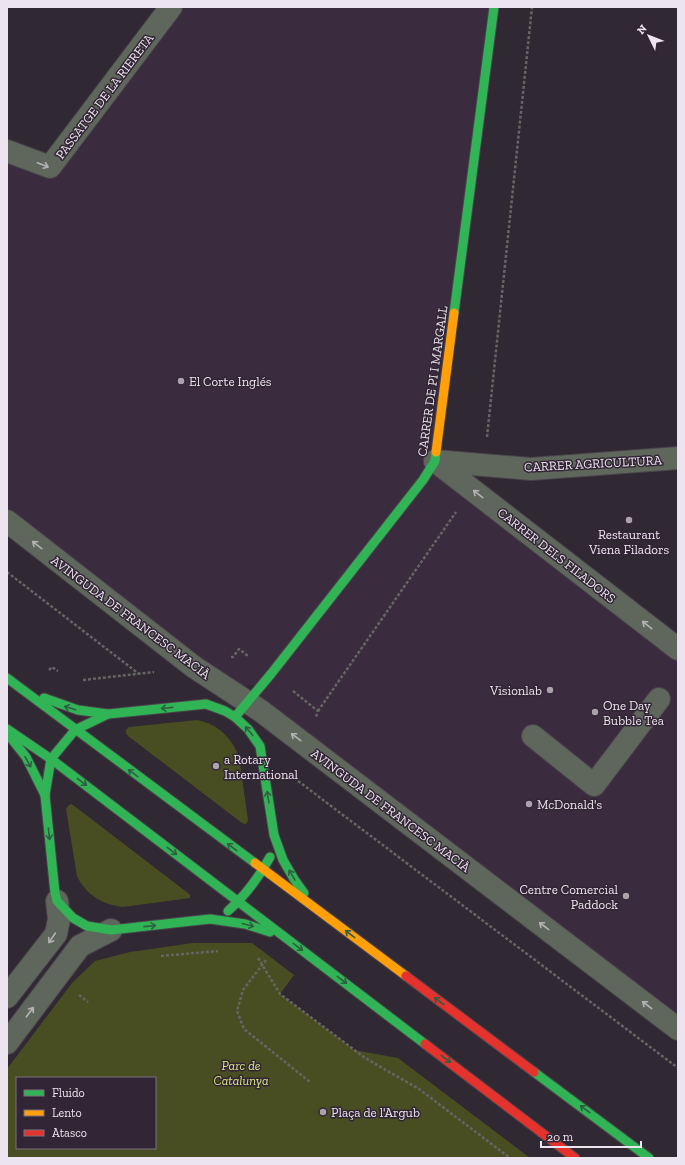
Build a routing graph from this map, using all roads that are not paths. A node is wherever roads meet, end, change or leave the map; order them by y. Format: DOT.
graph roads {
  1 [pos="171,7"];
  2 [pos="494,7"];
  3 [pos="7,150"];
  4 [pos="678,458"];
  5 [pos="435,461"];
  6 [pos="7,522"];
  7 [pos="678,649"];
  8 [pos="7,678"];
  9 [pos="15,684"];
  10 [pos="659,700"];
  11 [pos="242,709"];
  12 [pos="108,714"];
  13 [pos="75,730"];
  14 [pos="7,731"];
  15 [pos="534,736"];
  16 [pos="51,759"];
  17 [pos="45,795"];
  18 [pos="274,835"];
  19 [pos="263,870"];
  20 [pos="57,901"];
  21 [pos="238,901"];
  22 [pos="314,907"];
  23 [pos="210,919"];
  24 [pos="111,930"];
  25 [pos="284,937"];
  26 [pos="7,997"];
  27 [pos="678,1029"];
  28 [pos="7,1043"];
  29 [pos="575,1158"];
  30 [pos="649,1158"];
  3 -- 1 [label="street, PASSATGE DE LA RIERETA, one-way"];
  2 -- 5 [label="street, CARRER DE PI I MARGALL"];
  4 -- 5 [label="street, CARRER AGRICULTURA"];
  7 -- 5 [label="street, CARRER DELS FILADORS, one-way"];
  5 -- 11 [label="street, CARRER DE PI I MARGALL"];
  11 -- 6 [label="street, AVINGUDA DE FRANCESC MACIÀ, one-way"];
  8 -- 9 [label="street, AVINGUDA DE FRANCESC MACIÀ"];
  12 -- 9 [label="street, AVINGUDA DE FRANCESC MACIÀ, one-way"];
  9 -- 13 [label="street, AVINGUDA DE FRANCESC MACIÀ"];
  10 -- 15 [label="street"];
  11 -- 12 [label="street, AVINGUDA DE FRANCESC MACIÀ, one-way"];
  18 -- 11 [label="street, AVINGUDA DE FRANCESC MACIÀ, one-way"];
  27 -- 11 [label="street, AVINGUDA DE FRANCESC MACIÀ, one-way"];
  12 -- 13 [label="street, AVINGUDA DE FRANCESC MACIÀ"];
  13 -- 16 [label="street, AVINGUDA DE FRANCESC MACIÀ"];
  19 -- 13 [label="street, AVINGUDA DE FRANCESC MACIÀ, one-way"];
  14 -- 16 [label="street, AVINGUDA DE FRANCESC MACIÀ"];
  14 -- 17 [label="street, AVINGUDA DE FRANCESC MACIÀ, one-way"];
  16 -- 17 [label="street, AVINGUDA DE FRANCESC MACIÀ"];
  16 -- 21 [label="street, AVINGUDA DE FRANCESC MACIÀ, one-way"];
  17 -- 20 [label="street, AVINGUDA DE FRANCESC MACIÀ, one-way"];
  18 -- 19 [label="street, AVINGUDA DE FRANCESC MACIÀ"];
  22 -- 18 [label="street, AVINGUDA DE FRANCESC MACIÀ, one-way"];
  19 -- 21 [label="street, AVINGUDA DE FRANCESC MACIÀ"];
  19 -- 22 [label="street, AVINGUDA DE FRANCESC MACIÀ"];
  20 -- 24 [label="street, AVINGUDA DE FRANCESC MACIÀ"];
  20 -- 26 [label="street, one-way"];
  21 -- 23 [label="street, AVINGUDA DE FRANCESC MACIÀ"];
  21 -- 25 [label="street, AVINGUDA DE FRANCESC MACIÀ"];
  30 -- 22 [label="street, AVINGUDA DE FRANCESC MACIÀ, one-way"];
  24 -- 23 [label="street, AVINGUDA DE FRANCESC MACIÀ, one-way"];
  23 -- 25 [label="street, AVINGUDA DE FRANCESC MACIÀ, one-way"];
  28 -- 24 [label="street, one-way"];
  25 -- 29 [label="street, AVINGUDA DE FRANCESC MACIÀ, one-way"];
}
